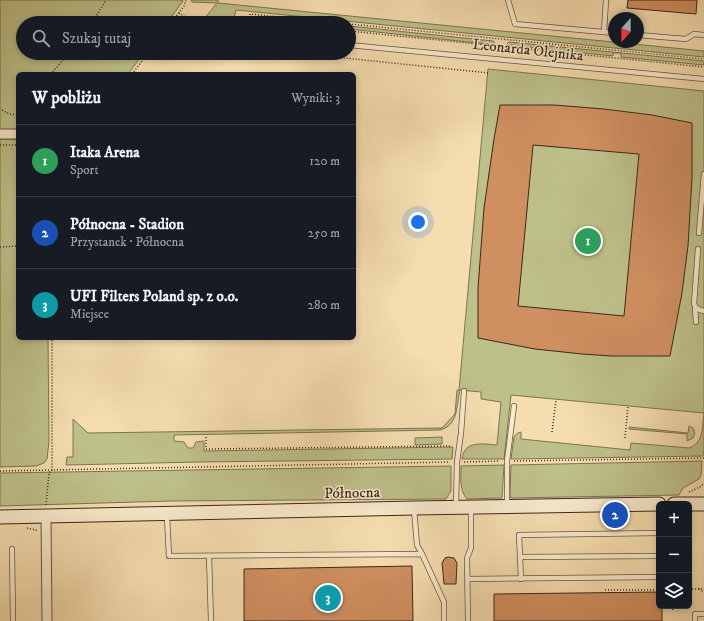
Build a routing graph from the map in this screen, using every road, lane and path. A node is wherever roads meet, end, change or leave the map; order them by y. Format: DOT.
graph roads {
  1 [pos="106,0"];
  2 [pos="186,0"];
  3 [pos="508,0"];
  4 [pos="606,0"];
  5 [pos="179,13"];
  6 [pos="96,16"];
  7 [pos="177,16"];
  8 [pos="184,16"];
  9 [pos="250,16"];
  10 [pos="269,16"];
  11 [pos="356,25"];
  12 [pos="356,32"];
  13 [pos="604,32"];
  14 [pos="608,32"];
  15 [pos="704,35"];
  16 [pos="644,36"];
  17 [pos="356,46"];
  18 [pos="356,59"];
  19 [pos="704,59"];
  20 [pos="63,60"];
  21 [pos="143,60"];
  22 [pos="704,67"];
  23 [pos="53,72"];
  24 [pos="134,72"];
  25 [pos="489,73"];
  26 [pos="704,79"];
  27 [pos="2,110"];
  28 [pos="16,115"];
  29 [pos="0,134"];
  30 [pos="16,134"];
  31 [pos="0,145"];
  32 [pos="16,145"];
  33 [pos="704,174"];
  34 [pos="699,233"];
  35 [pos="16,246"];
  36 [pos="0,247"];
  37 [pos="698,249"];
  38 [pos="695,308"];
  39 [pos="704,311"];
  40 [pos="696,322"];
  41 [pos="52,340"];
  42 [pos="464,391"];
  43 [pos="556,400"];
  44 [pos="514,406"];
  45 [pos="628,406"];
  46 [pos="552,432"];
  47 [pos="206,437"];
  48 [pos="625,438"];
  49 [pos="460,446"];
  50 [pos="704,458"];
  51 [pos="507,461"];
  52 [pos="457,462"];
  53 [pos="52,470"];
  54 [pos="0,471"];
  55 [pos="704,483"];
  56 [pos="698,500"];
  57 [pos="656,504"];
  58 [pos="507,507"];
  59 [pos="414,508"];
  60 [pos="456,508"];
  61 [pos="471,508"];
  62 [pos="167,514"];
  63 [pos="46,516"];
  64 [pos="0,517"];
  65 [pos="656,533"];
  66 [pos="12,549"];
  67 [pos="422,554"];
  68 [pos="209,556"];
  69 [pos="656,556"];
  70 [pos="520,557"];
  71 [pos="656,577"];
  72 [pos="468,579"];
  73 [pos="521,579"];
  74 [pos="692,589"];
  75 [pos="699,589"];
  76 [pos="704,589"];
  77 [pos="605,590"];
  78 [pos="656,590"];
  79 [pos="704,592"];
  80 [pos="704,614"];
  81 [pos="13,621"];
  82 [pos="48,621"];
  83 [pos="211,621"];
  84 [pos="444,621"];
  85 [pos="468,621"];
  86 [pos="695,621"];
  1 -- 6 [label="path"];
  2 -- 5 [label="path"];
  3 -- 13 [label="lane"];
  4 -- 13 [label="lane"];
  5 -- 7 [label="path"];
  5 -- 8 [label="path"];
  9 -- 10 [label="path"];
  11 -- 19 [label="path"];
  12 -- 22 [label="path"];
  13 -- 14 [label="lane"];
  15 -- 16 [label="lane"];
  17 -- 26 [label="lane, Leonarda Olejnika"];
  18 -- 25 [label="path"];
  20 -- 23 [label="path"];
  21 -- 24 [label="path"];
  27 -- 28 [label="path"];
  29 -- 30 [label="street"];
  31 -- 32 [label="path"];
  33 -- 34 [label="lane"];
  35 -- 36 [label="path"];
  37 -- 38 [label="lane"];
  38 -- 39 [label="lane"];
  38 -- 40 [label="lane"];
  41 -- 53 [label="path"];
  42 -- 49 [label="lane"];
  43 -- 46 [label="path"];
  44 -- 51 [label="lane"];
  45 -- 48 [label="path"];
  47 -- 49 [label="path"];
  49 -- 52 [label="lane"];
  50 -- 51 [label="path"];
  51 -- 52 [label="path"];
  51 -- 58 [label="lane"];
  52 -- 53 [label="path"];
  52 -- 60 [label="lane"];
  53 -- 54 [label="path"];
  53 -- 63 [label="path"];
  55 -- 56 [label="path"];
  57 -- 58 [label="street, Północna"];
  58 -- 61 [label="street, Północna"];
  59 -- 60 [label="street, Północna"];
  59 -- 62 [label="street, Północna"];
  59 -- 67 [label="lane"];
  60 -- 61 [label="street, Północna"];
  61 -- 72 [label="lane"];
  62 -- 63 [label="street, Północna"];
  62 -- 68 [label="lane"];
  63 -- 64 [label="street, Północna"];
  63 -- 82 [label="street"];
  65 -- 70 [label="lane"];
  66 -- 81 [label="lane"];
  67 -- 68 [label="lane"];
  67 -- 84 [label="lane"];
  68 -- 83 [label="lane"];
  69 -- 70 [label="lane"];
  70 -- 73 [label="lane"];
  71 -- 73 [label="lane"];
  72 -- 73 [label="lane"];
  72 -- 85 [label="lane"];
  74 -- 75 [label="path"];
  75 -- 76 [label="path"];
  75 -- 79 [label="path"];
  77 -- 78 [label="path"];
  80 -- 86 [label="lane"];
}
